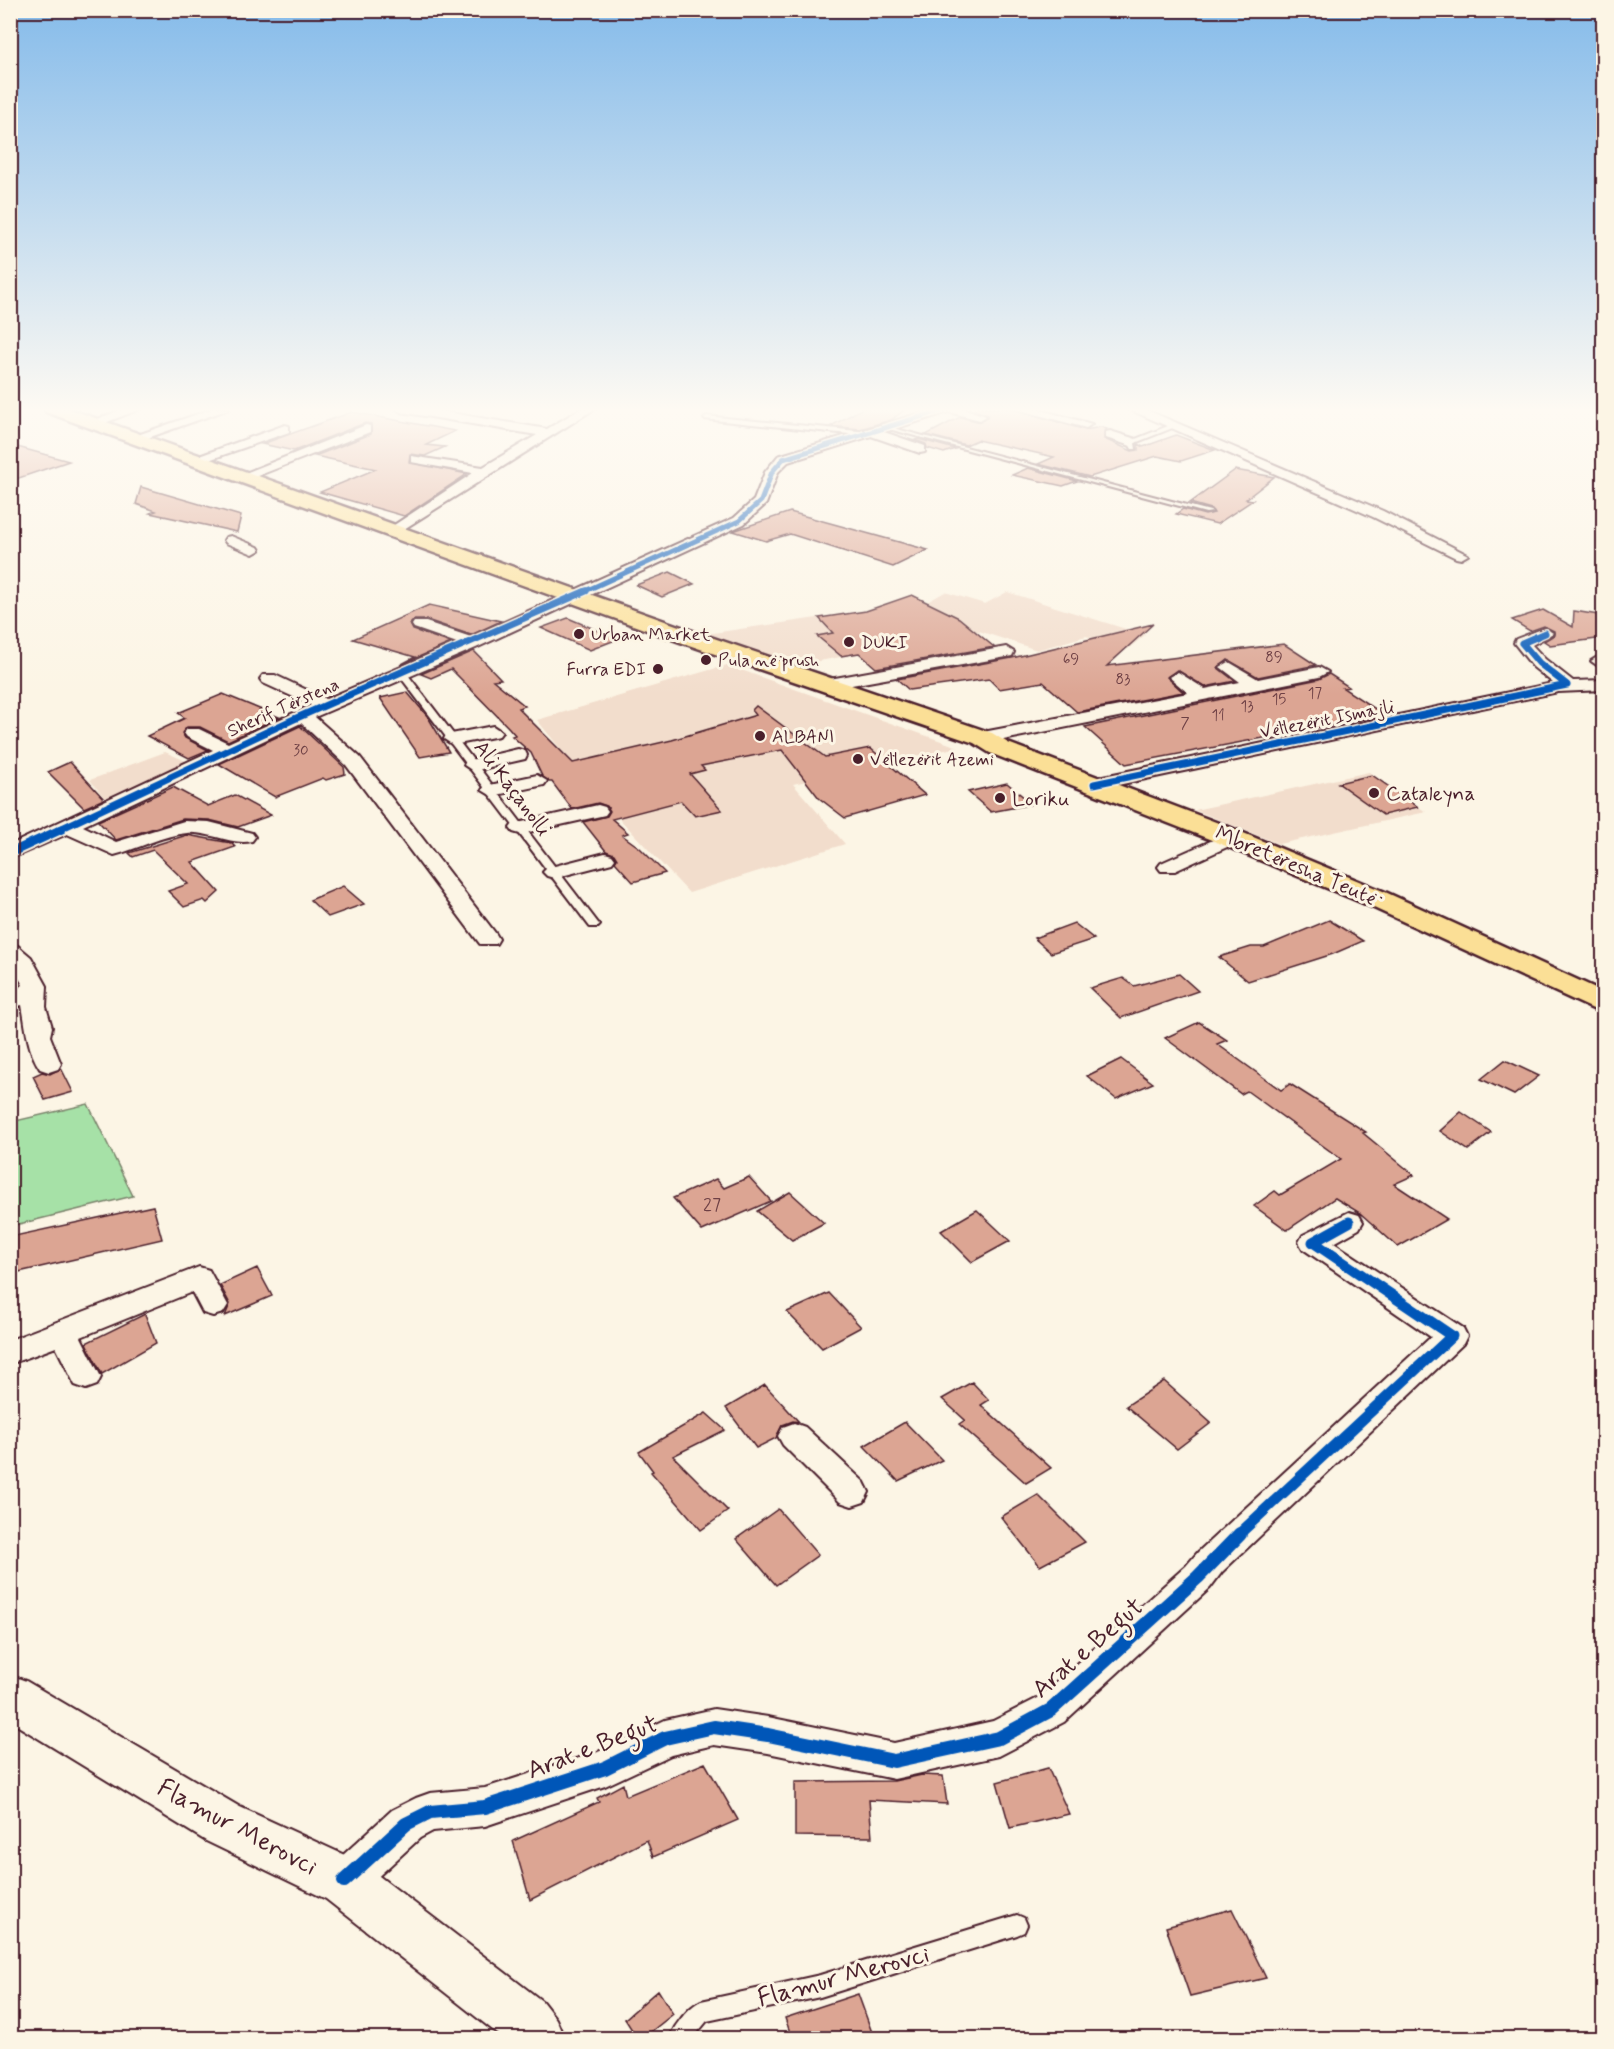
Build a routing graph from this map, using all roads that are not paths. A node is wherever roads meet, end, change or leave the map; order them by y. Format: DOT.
graph roads {
  1 [pos="319,504"];
  2 [pos="433,504"];
  3 [pos="760,504"];
  4 [pos="1176,504"];
  5 [pos="1354,504"];
  6 [pos="1208,512"];
  7 [pos="396,530"];
  8 [pos="231,540"];
  9 [pos="253,550"];
  10 [pos="1461,555"];
  11 [pos="571,596"];
  12 [pos="420,625"];
  13 [pos="1545,633"];
  14 [pos="472,643"];
  15 [pos="943,650"];
  16 [pos="1006,652"];
  17 [pos="957,661"];
  18 [pos="1281,661"];
  19 [pos="1229,667"];
  20 [pos="1320,672"];
  21 [pos="402,673"];
  22 [pos="1300,676"];
  23 [pos="1178,677"];
  24 [pos="269,679"];
  25 [pos="824,685"];
  26 [pos="1604,685"];
  27 [pos="1255,686"];
  28 [pos="1562,686"];
  29 [pos="1202,695"];
  30 [pos="326,706"];
  31 [pos="303,715"];
  32 [pos="493,732"];
  33 [pos="193,733"];
  34 [pos="983,738"];
  35 [pos="453,739"];
  36 [pos="228,750"];
  37 [pos="518,755"];
  38 [pos="473,765"];
  39 [pos="537,781"];
  40 [pos="1094,784"];
  41 [pos="492,790"];
  42 [pos="598,811"];
  43 [pos="66,826"];
  44 [pos="520,828"];
  45 [pos="245,837"];
  46 [pos="1231,838"];
  47 [pos="10,853"];
  48 [pos="604,859"];
  49 [pos="1168,867"];
  50 [pos="554,872"];
  51 [pos="594,925"];
  52 [pos="489,939"];
  53 [pos="10,951"];
  54 [pos="35,986"];
  55 [pos="10,1001"];
  56 [pos="1604,1004"];
  57 [pos="49,1064"];
  58 [pos="1349,1222"];
  59 [pos="213,1305"];
  60 [pos="63,1331"];
  61 [pos="10,1353"];
  62 [pos="86,1377"];
  63 [pos="794,1436"];
  64 [pos="852,1492"];
  65 [pos="10,1696"];
  66 [pos="344,1881"];
  67 [pos="1017,1925"];
  68 [pos="537,2038"];
  69 [pos="680,2038"];
  1 -- 7 [label="main road, Mbretëresha Teutë"];
  2 -- 7 [label="street"];
  3 -- 11 [label="street, Sherif Tërstena"];
  4 -- 6 [label="lane"];
  5 -- 10 [label="street"];
  7 -- 11 [label="main road, Mbretëresha Teutë"];
  8 -- 9 [label="street"];
  11 -- 14 [label="street, Sherif Tërstena"];
  11 -- 25 [label="main road, Mbretëresha Teutë"];
  12 -- 14 [label="street"];
  13 -- 28 [label="street"];
  14 -- 21 [label="street, Sherif Tërstena"];
  15 -- 17 [label="street"];
  16 -- 17 [label="street, Mbretëresha Teutë"];
  17 -- 25 [label="street, Mbretëresha Teutë"];
  18 -- 22 [label="street"];
  19 -- 27 [label="street"];
  20 -- 22 [label="street, Mbretëresha Teutë"];
  21 -- 30 [label="street, Sherif Tërstena"];
  21 -- 35 [label="lane, Ali Kaçanolli"];
  22 -- 27 [label="street, Mbretëresha Teutë"];
  23 -- 29 [label="street"];
  24 -- 30 [label="street"];
  25 -- 34 [label="main road, Mbretëresha Teutë"];
  26 -- 28 [label="street, Vëllezërit Ismajli"];
  27 -- 29 [label="street, Mbretëresha Teutë"];
  28 -- 40 [label="street, Vëllezërit Ismajli"];
  29 -- 34 [label="street, Mbretëresha Teutë"];
  30 -- 31 [label="street, Sherif Tërstena"];
  31 -- 36 [label="street, Sherif Tërstena"];
  31 -- 52 [label="street, Sherif Tërstena"];
  32 -- 35 [label="street"];
  33 -- 36 [label="street"];
  34 -- 40 [label="main road, Mbretëresha Teutë"];
  35 -- 38 [label="lane, Ali Kaçanolli"];
  36 -- 43 [label="street, Sherif Tërstena"];
  37 -- 38 [label="street"];
  38 -- 41 [label="lane, Ali Kaçanolli"];
  39 -- 41 [label="street"];
  40 -- 46 [label="main road, Mbretëresha Teutë"];
  41 -- 44 [label="lane, Ali Kaçanolli"];
  42 -- 44 [label="street"];
  43 -- 45 [label="street"];
  43 -- 47 [label="street, Sherif Tërstena"];
  44 -- 50 [label="lane, Ali Kaçanolli"];
  46 -- 49 [label="street"];
  46 -- 56 [label="main road, Mbretëresha Teutë"];
  48 -- 50 [label="street"];
  50 -- 51 [label="lane, Ali Kaçanolli"];
  53 -- 54 [label="street"];
  54 -- 55 [label="street"];
  54 -- 57 [label="street"];
  58 -- 66 [label="street, Arat e Begut"];
  59 -- 60 [label="street"];
  60 -- 61 [label="street"];
  60 -- 62 [label="street"];
  63 -- 64 [label="street"];
  65 -- 66 [label="street, Flamur Merovci"];
  66 -- 68 [label="street, Flamur Merovci"];
  67 -- 69 [label="lane, Flamur Merovci"];
}
